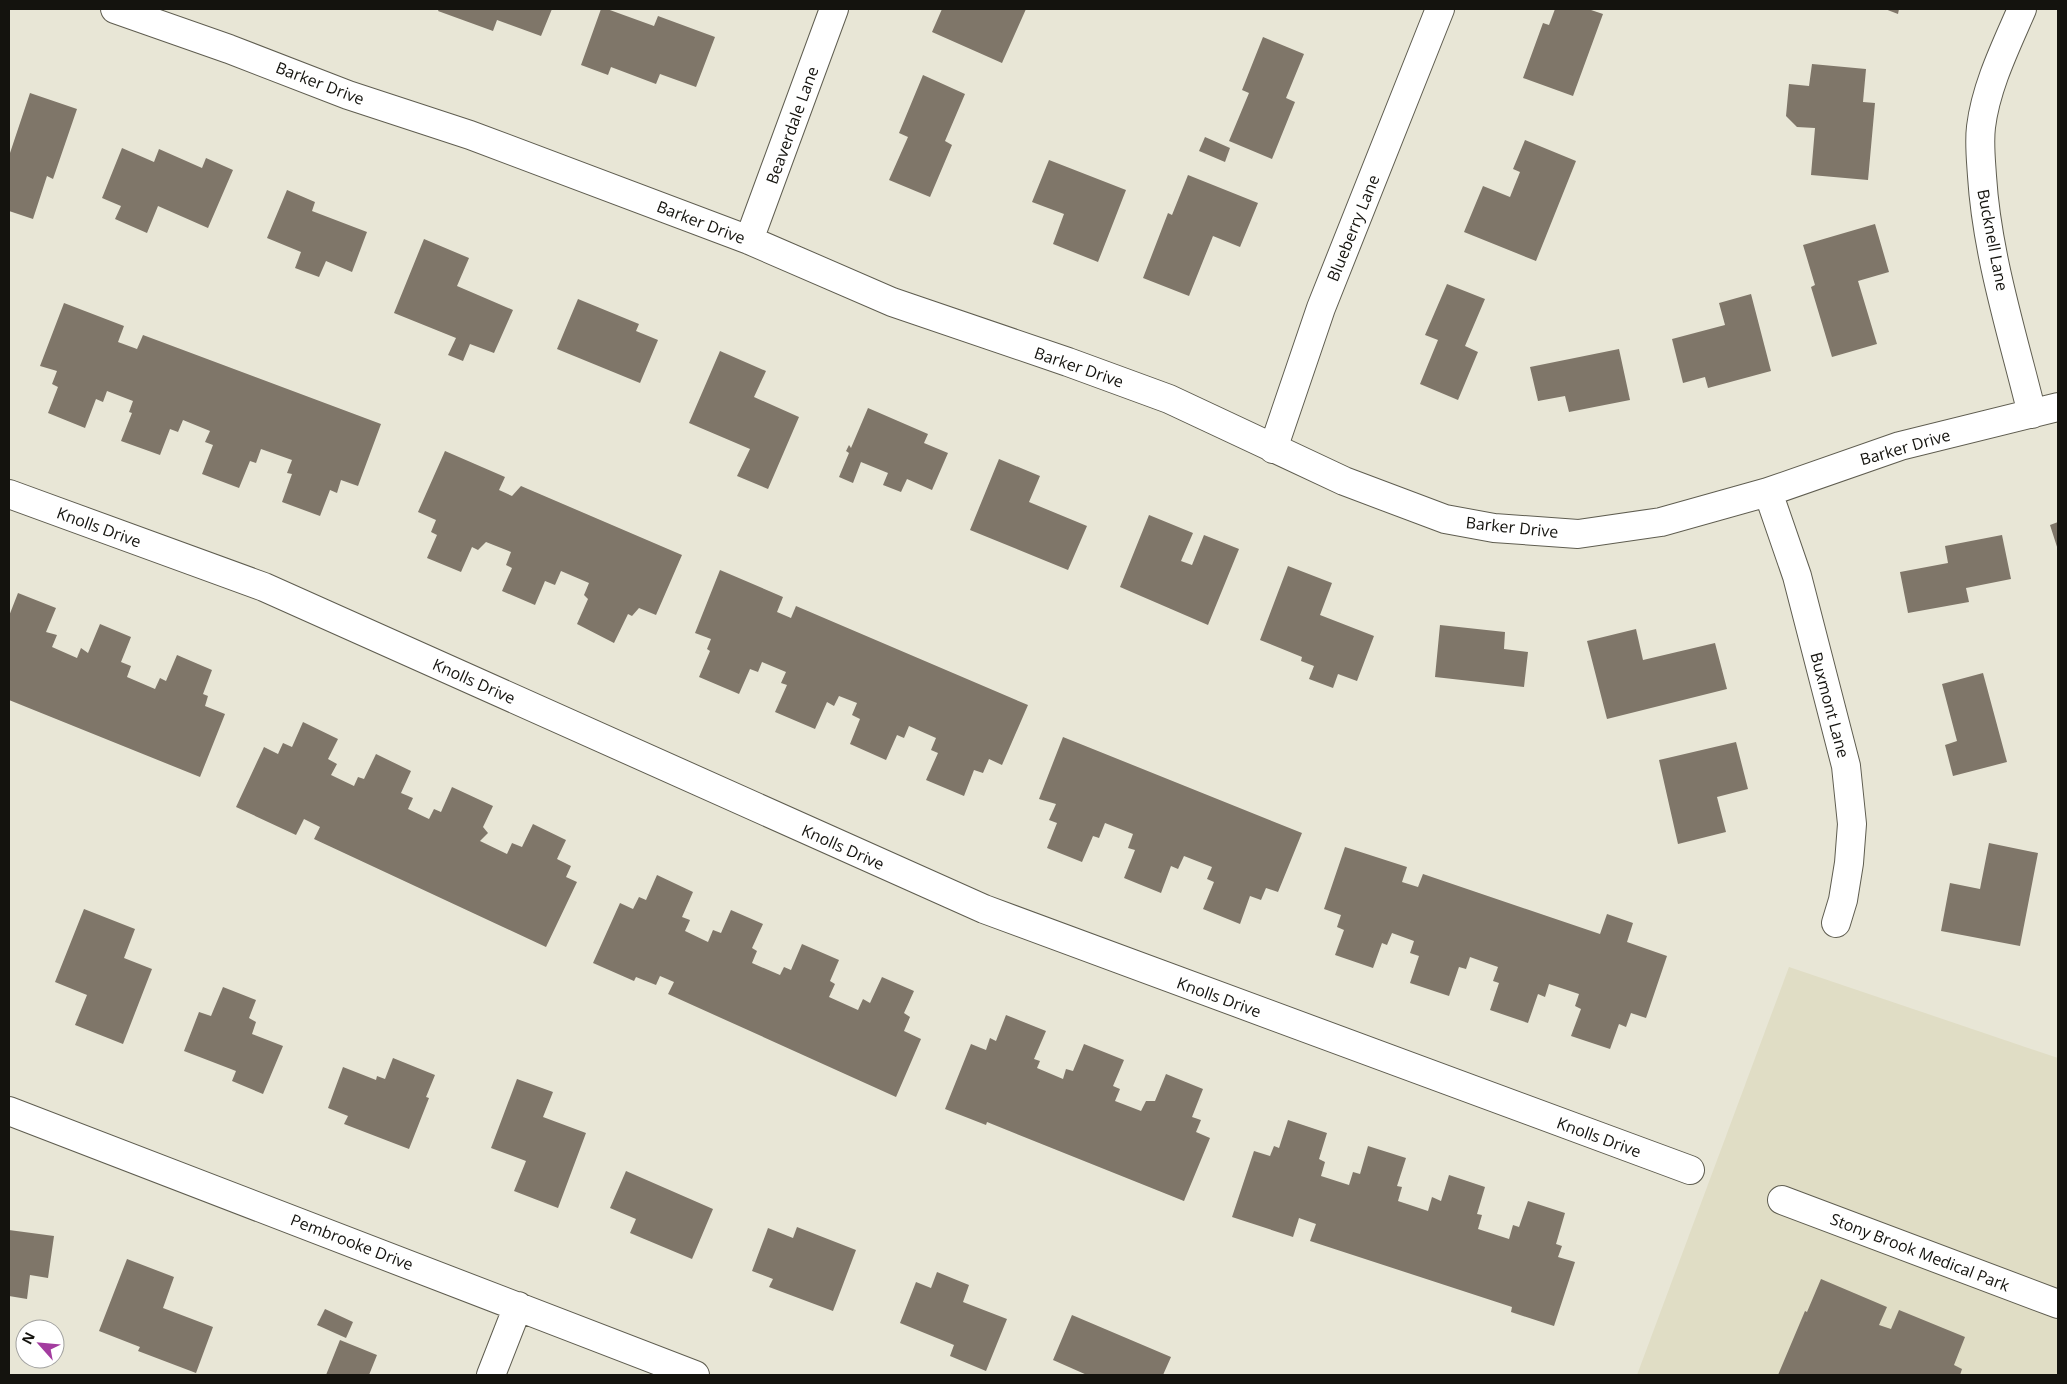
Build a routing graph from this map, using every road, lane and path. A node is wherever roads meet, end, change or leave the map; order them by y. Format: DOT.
graph roads {
  1 [pos="834,9"];
  2 [pos="1440,9"];
  3 [pos="2022,9"];
  4 [pos="132,12"];
  5 [pos="750,240"];
  6 [pos="2058,407"];
  7 [pos="2032,414"];
  8 [pos="1273,449"];
  9 [pos="1768,492"];
  10 [pos="9,494"];
  11 [pos="1836,923"];
  12 [pos="9,1111"];
  13 [pos="1690,1170"];
  14 [pos="1782,1200"];
  15 [pos="2058,1304"];
  16 [pos="518,1306"];
  17 [pos="491,1375"];
  18 [pos="695,1375"];
  1 -- 5 [label="street, Beaverdale Lane"];
  2 -- 8 [label="street, Blueberry Lane"];
  3 -- 7 [label="street, Bucknell Lane"];
  4 -- 5 [label="street, Barker Drive"];
  5 -- 8 [label="street, Barker Drive"];
  6 -- 7 [label="street, Barker Drive"];
  7 -- 9 [label="street, Barker Drive"];
  8 -- 9 [label="street, Barker Drive"];
  9 -- 11 [label="street, Buxmont Lane"];
  10 -- 13 [label="street, Knolls Drive"];
  12 -- 16 [label="street, Pembrooke Drive"];
  14 -- 15 [label="street, Stony Brook Medical Park"];
  16 -- 17 [label="street"];
  16 -- 18 [label="street, Pembrooke Drive"];
}
